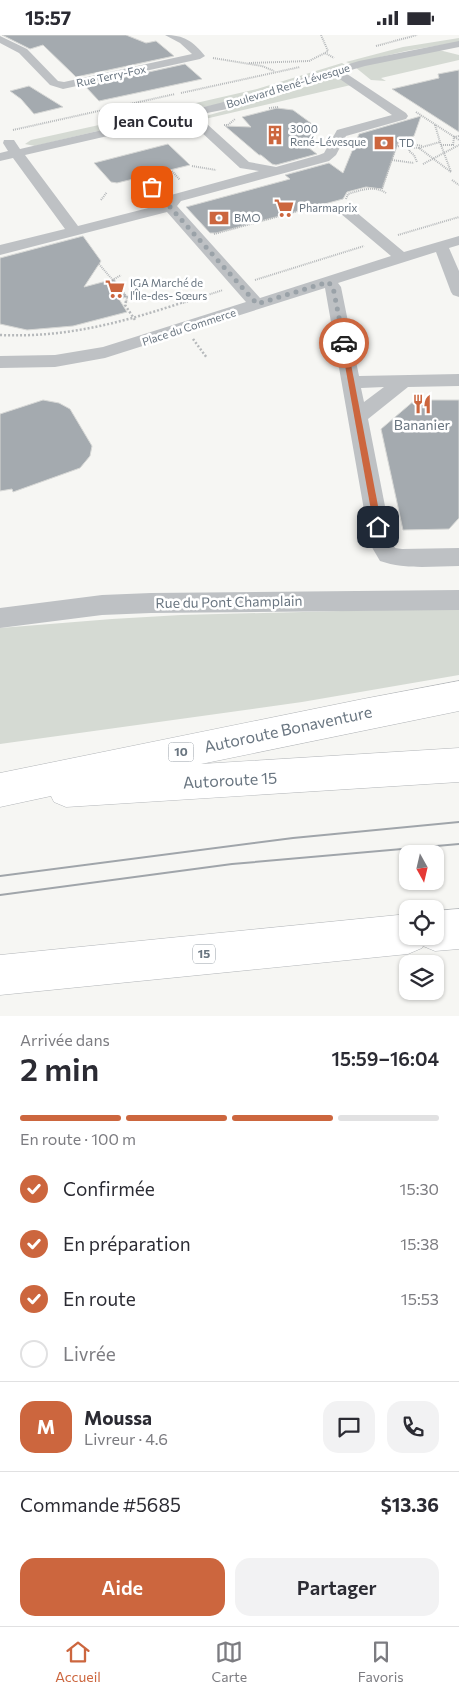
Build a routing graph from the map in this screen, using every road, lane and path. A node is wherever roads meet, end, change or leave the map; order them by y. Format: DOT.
graph roads {
  1 [pos="170,35"];
  2 [pos="321,35"];
  3 [pos="405,35"];
  4 [pos="417,35"];
  5 [pos="459,36"];
  6 [pos="0,39"];
  7 [pos="459,43"];
  8 [pos="326,53"];
  9 [pos="212,57"];
  10 [pos="313,59"];
  11 [pos="321,62"];
  12 [pos="249,63"];
  13 [pos="333,63"];
  14 [pos="312,64"];
  15 [pos="275,72"];
  16 [pos="223,93"];
  17 [pos="204,98"];
  18 [pos="177,104"];
  19 [pos="189,114"];
  20 [pos="102,121"];
  21 [pos="459,136"];
  22 [pos="454,137"];
  23 [pos="9,139"];
  24 [pos="459,140"];
  25 [pos="440,141"];
  26 [pos="441,145"];
  27 [pos="453,145"];
  28 [pos="458,145"];
  29 [pos="396,146"];
  30 [pos="423,147"];
  31 [pos="410,148"];
  32 [pos="419,148"];
  33 [pos="17,153"];
  34 [pos="444,153"];
  35 [pos="0,157"];
  36 [pos="432,159"];
  37 [pos="392,160"];
  38 [pos="422,164"];
  39 [pos="245,165"];
  40 [pos="192,166"];
  41 [pos="216,170"];
  42 [pos="172,171"];
  43 [pos="276,172"];
  44 [pos="451,172"];
  45 [pos="456,175"];
  46 [pos="180,180"];
  47 [pos="452,180"];
  48 [pos="238,182"];
  49 [pos="459,185"];
  50 [pos="152,187"];
  51 [pos="382,189"];
  52 [pos="107,192"];
  53 [pos="386,193"];
  54 [pos="101,200"];
  55 [pos="169,207"];
  56 [pos="340,207"];
  57 [pos="459,217"];
  58 [pos="459,228"];
  59 [pos="74,231"];
  60 [pos="211,235"];
  61 [pos="459,240"];
  62 [pos="368,245"];
  63 [pos="440,247"];
  64 [pos="396,248"];
  65 [pos="0,250"];
  66 [pos="99,264"];
  67 [pos="121,275"];
  68 [pos="114,279"];
  69 [pos="328,282"];
  70 [pos="226,289"];
  71 [pos="459,292"];
  72 [pos="253,293"];
  73 [pos="137,294"];
  74 [pos="127,297"];
  75 [pos="134,319"];
  76 [pos="188,333"];
  77 [pos="0,335"];
  78 [pos="0,348"];
  79 [pos="207,357"];
  80 [pos="0,362"];
  81 [pos="459,380"];
  82 [pos="404,381"];
  83 [pos="352,382"];
  84 [pos="358,417"];
  85 [pos="459,557"];
  86 [pos="459,600"];
  87 [pos="0,618"];
  88 [pos="459,696"];
  89 [pos="459,765"];
  90 [pos="0,789"];
  91 [pos="0,794"];
  92 [pos="459,929"];
  93 [pos="444,930"];
  94 [pos="399,935"];
  95 [pos="0,975"];
  1 -- 6 [label="street, Rue Terry-Fox"];
  2 -- 8 [label="path"];
  3 -- 4 [label="path"];
  5 -- 16 [label="street, Boulevard René-Lévesque"];
  7 -- 13 [label="street, Boulevard René-Lévesque"];
  8 -- 10 [label="path"];
  8 -- 13 [label="path"];
  9 -- 12 [label="path"];
  10 -- 11 [label="path"];
  10 -- 12 [label="path"];
  12 -- 15 [label="path"];
  13 -- 19 [label="street, Boulevard René-Lévesque"];
  13 -- 43 [label="street"];
  14 -- 15 [label="path, Boulevard René-Lévesque"];
  15 -- 23 [label="path, Boulevard René-Lévesque"];
  17 -- 18 [label="street, Boulevard René-Lévesque"];
  18 -- 19 [label="street"];
  18 -- 20 [label="street, Boulevard René-Lévesque"];
  19 -- 33 [label="street, Boulevard René-Lévesque"];
  19 -- 39 [label="street"];
  21 -- 22 [label="path"];
  22 -- 24 [label="path"];
  22 -- 25 [label="path"];
  22 -- 27 [label="path"];
  23 -- 33 [label="street"];
  25 -- 26 [label="path"];
  25 -- 30 [label="path"];
  26 -- 27 [label="path"];
  26 -- 34 [label="path"];
  27 -- 28 [label="path"];
  28 -- 34 [label="path"];
  29 -- 30 [label="path"];
  29 -- 31 [label="path"];
  29 -- 37 [label="path"];
  30 -- 32 [label="path"];
  31 -- 32 [label="path"];
  31 -- 37 [label="path"];
  32 -- 36 [label="path"];
  33 -- 35 [label="street, Boulevard René-Lévesque"];
  33 -- 59 [label="street"];
  34 -- 36 [label="path"];
  34 -- 44 [label="path"];
  36 -- 38 [label="path"];
  36 -- 44 [label="path"];
  37 -- 51 [label="path"];
  39 -- 43 [label="street"];
  39 -- 48 [label="street"];
  40 -- 41 [label="path"];
  42 -- 46 [label="path"];
  43 -- 48 [label="street"];
  44 -- 45 [label="path"];
  47 -- 49 [label="path"];
  48 -- 55 [label="street"];
  50 -- 55 [label="street"];
  51 -- 53 [label="path"];
  51 -- 56 [label="path"];
  52 -- 54 [label="path"];
  55 -- 59 [label="street"];
  55 -- 72 [label="street"];
  56 -- 60 [label="path"];
  56 -- 64 [label="street"];
  57 -- 64 [label="path"];
  58 -- 64 [label="street, Place du Commerce"];
  59 -- 65 [label="street"];
  61 -- 63 [label="street, Place du Commerce"];
  62 -- 72 [label="path"];
  63 -- 64 [label="street, Place du Commerce"];
  63 -- 71 [label="street"];
  64 -- 69 [label="street, Place du Commerce"];
  64 -- 72 [label="street, Place du Commerce"];
  66 -- 68 [label="path"];
  67 -- 68 [label="path"];
  68 -- 74 [label="path"];
  69 -- 72 [label="street, Place du Commerce"];
  69 -- 83 [label="street"];
  70 -- 75 [label="path, Place du Commerce"];
  72 -- 78 [label="street, Place du Commerce"];
  72 -- 80 [label="street, Place du Commerce"];
  73 -- 74 [label="path"];
  74 -- 75 [label="path"];
  75 -- 77 [label="path, Place du Commerce"];
  76 -- 79 [label="path"];
  81 -- 82 [label="street"];
  82 -- 83 [label="street"];
  82 -- 84 [label="street"];
  83 -- 84 [label="street"];
  84 -- 85 [label="street"];
  86 -- 87 [label="street, Rue du Pont Champlain"];
  88 -- 90 [label="highway, Autoroute Bonaventure / 10"];
  89 -- 91 [label="highway, Autoroute 15"];
  92 -- 93 [label="highway"];
  94 -- 95 [label="highway, 15"];
}
